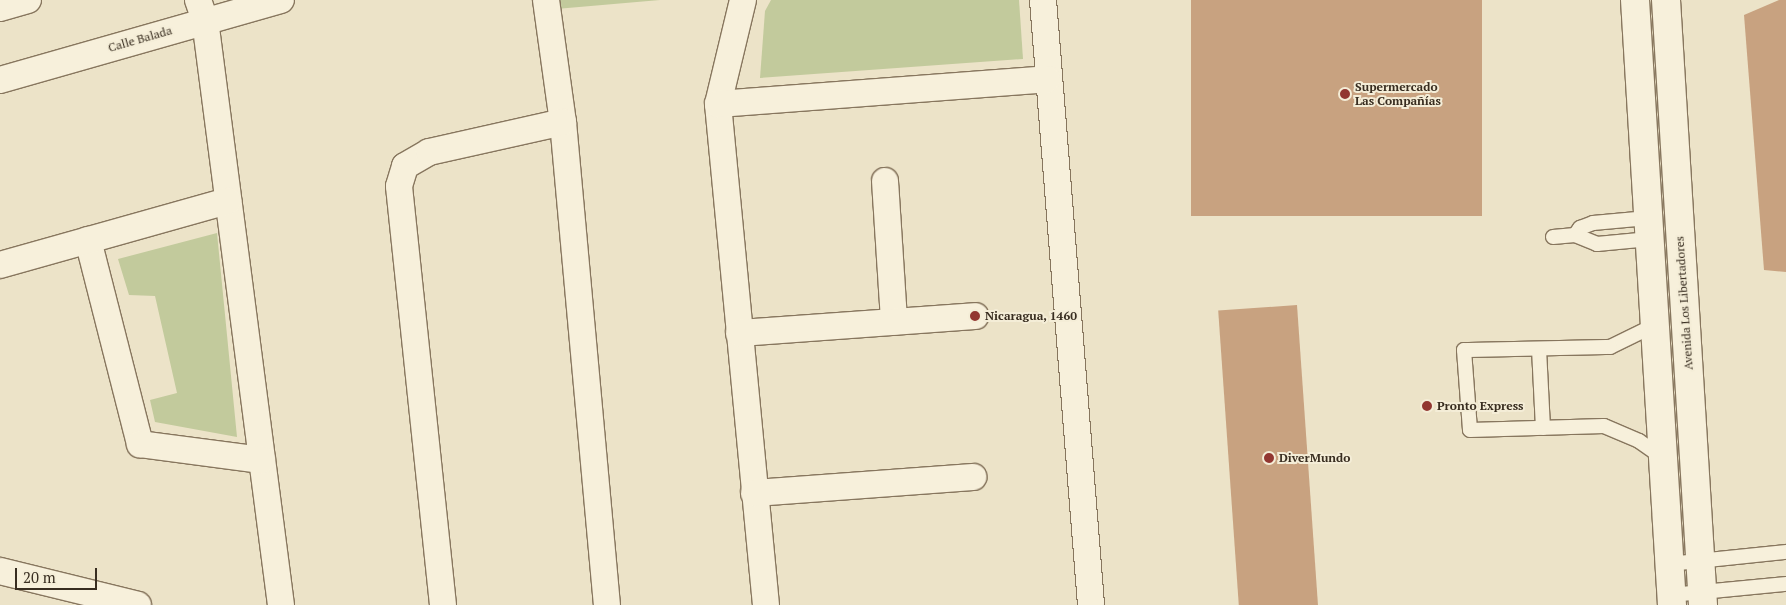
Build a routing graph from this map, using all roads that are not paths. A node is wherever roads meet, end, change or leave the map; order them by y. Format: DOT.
graph roads {
  1 [pos="28,0"];
  2 [pos="281,0"];
  3 [pos="546,0"];
  4 [pos="743,0"];
  5 [pos="1042,0"];
  6 [pos="1635,0"];
  7 [pos="1666,0"];
  8 [pos="0,8"];
  9 [pos="201,10"];
  10 [pos="1047,79"];
  11 [pos="0,80"];
  12 [pos="718,104"];
  13 [pos="562,122"];
  14 [pos="885,182"];
  15 [pos="228,201"];
  16 [pos="1649,228"];
  17 [pos="1574,235"];
  18 [pos="1553,237"];
  19 [pos="88,240"];
  20 [pos="0,265"];
  21 [pos="975,316"];
  22 [pos="894,322"];
  23 [pos="1655,325"];
  24 [pos="739,332"];
  25 [pos="1539,349"];
  26 [pos="1543,428"];
  27 [pos="1663,457"];
  28 [pos="262,460"];
  29 [pos="973,477"];
  30 [pos="754,493"];
  31 [pos="1786,552"];
  32 [pos="1701,561"];
  33 [pos="1670,564"];
  34 [pos="0,571"];
  35 [pos="1786,584"];
  36 [pos="1702,599"];
  37 [pos="1671,600"];
  38 [pos="138,605"];
  39 [pos="281,605"];
  40 [pos="443,605"];
  41 [pos="607,605"];
  42 [pos="766,605"];
  43 [pos="1091,605"];
  1 -- 8 [label="street"];
  2 -- 9 [label="street, Calle Balada"];
  3 -- 13 [label="street"];
  4 -- 12 [label="street"];
  5 -- 10 [label="street"];
  6 -- 16 [label="main road"];
  7 -- 32 [label="main road, Avenida Los Libertadores"];
  9 -- 11 [label="street, Calle Balada"];
  9 -- 15 [label="street"];
  10 -- 12 [label="street"];
  10 -- 43 [label="street"];
  12 -- 24 [label="street"];
  13 -- 40 [label="street"];
  13 -- 41 [label="street"];
  14 -- 22 [label="street"];
  15 -- 19 [label="street"];
  15 -- 28 [label="street"];
  16 -- 17 [label="lane"];
  16 -- 17 [label="lane"];
  16 -- 23 [label="main road"];
  17 -- 18 [label="lane"];
  19 -- 20 [label="street"];
  19 -- 28 [label="street"];
  21 -- 22 [label="street"];
  22 -- 24 [label="street"];
  23 -- 25 [label="lane"];
  23 -- 27 [label="main road"];
  24 -- 30 [label="street"];
  25 -- 26 [label="lane"];
  25 -- 26 [label="lane"];
  26 -- 27 [label="lane"];
  27 -- 33 [label="main road"];
  28 -- 39 [label="street"];
  29 -- 30 [label="street"];
  30 -- 42 [label="street"];
  31 -- 32 [label="lane"];
  32 -- 33 [label="lane"];
  32 -- 36 [label="main road, Avenida Los Libertadores"];
  33 -- 37 [label="main road"];
  34 -- 38 [label="street"];
  35 -- 36 [label="lane"];
  36 -- 37 [label="lane"];
}
